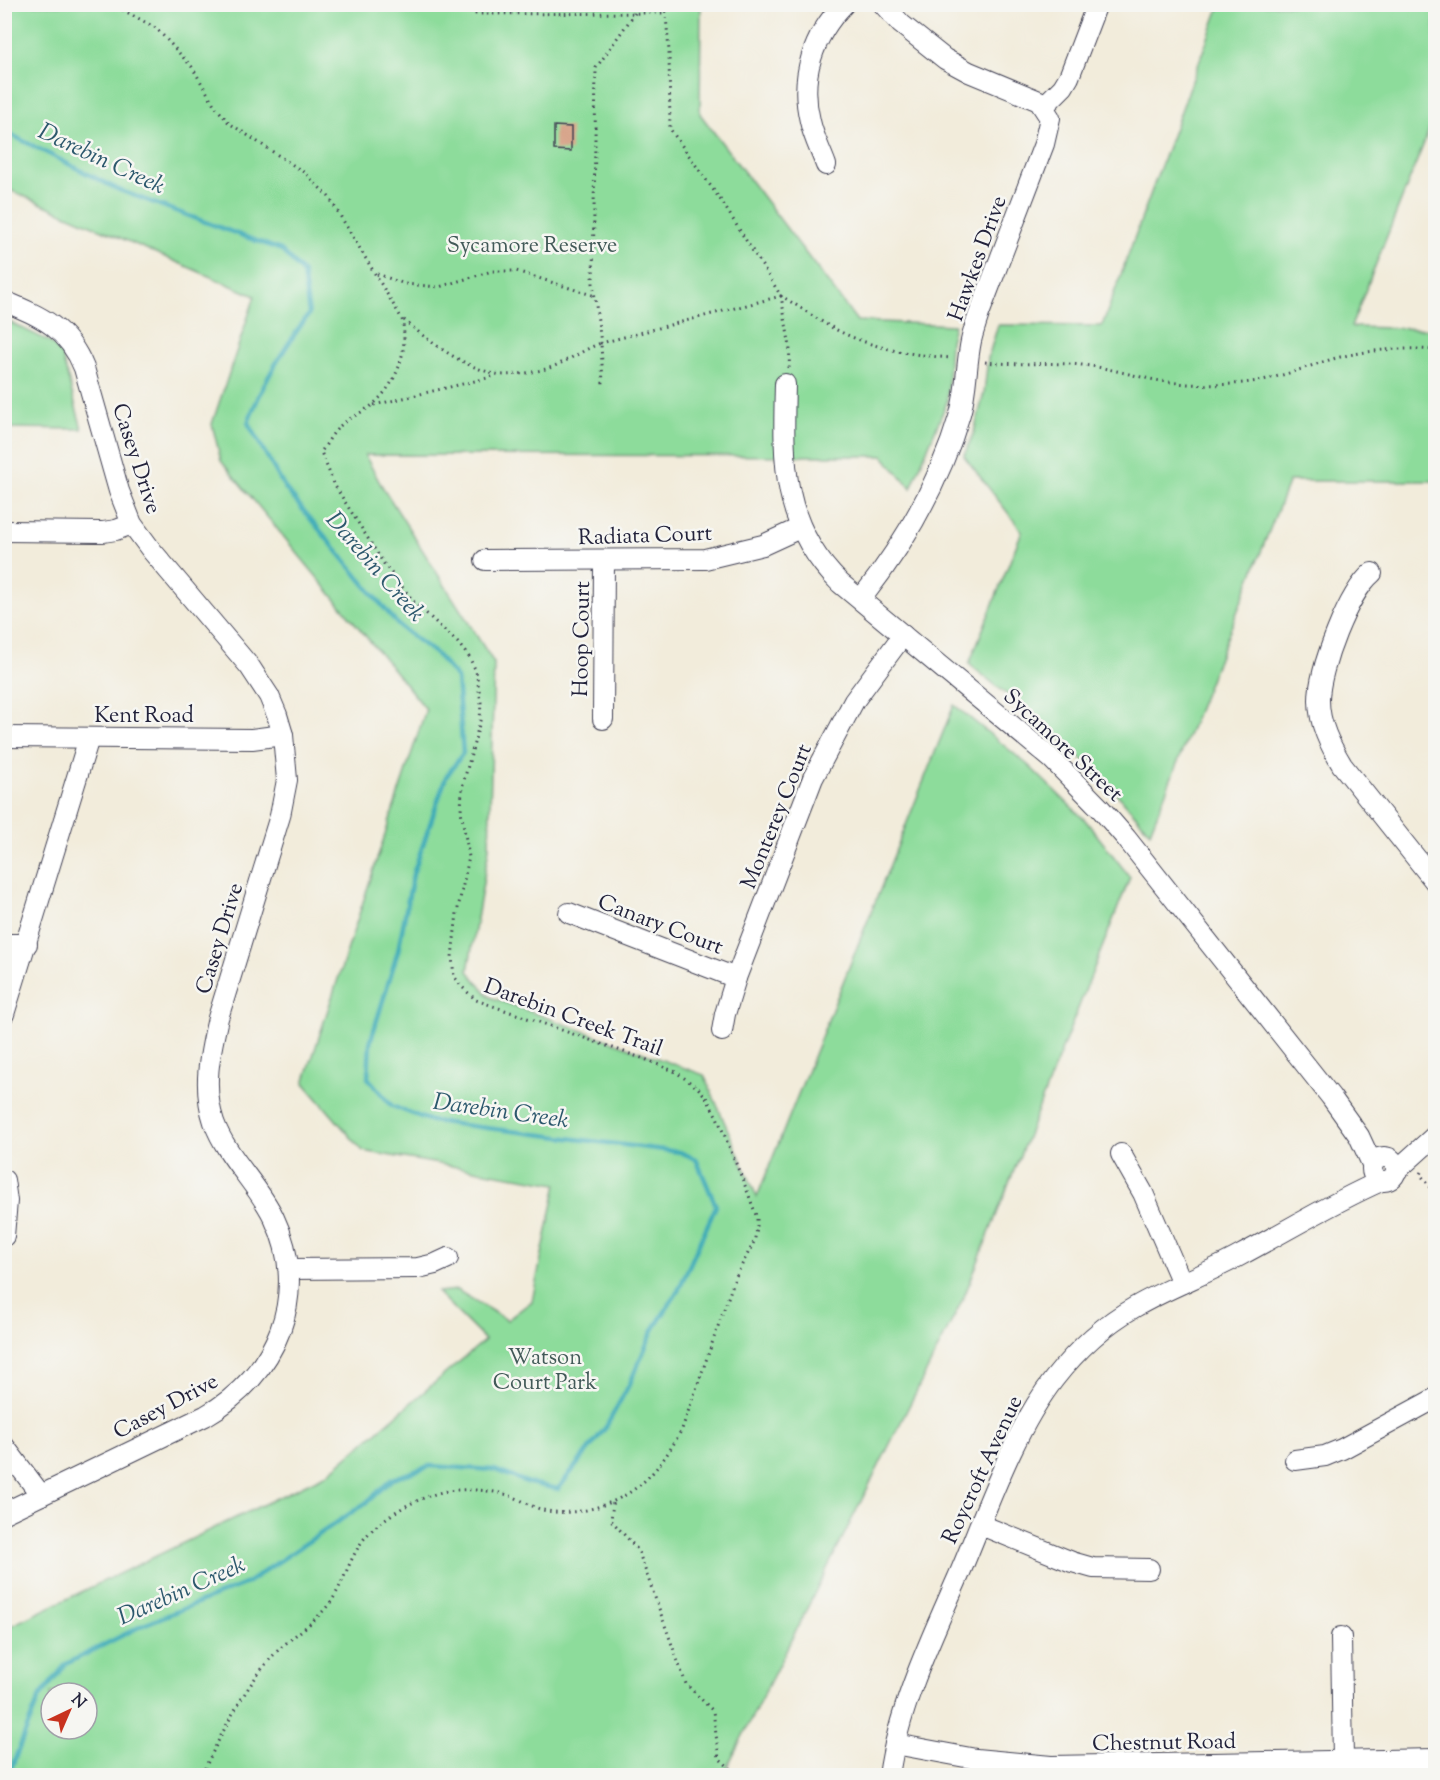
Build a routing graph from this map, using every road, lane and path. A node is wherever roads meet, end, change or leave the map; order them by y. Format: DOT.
graph roads {
  1 [pos="112,4"];
  2 [pos="460,4"];
  3 [pos="665,4"];
  4 [pos="844,4"];
  5 [pos="882,4"];
  6 [pos="1097,4"];
  7 [pos="635,13"];
  8 [pos="665,13"];
  9 [pos="1044,106"];
  10 [pos="826,165"];
  11 [pos="375,273"];
  12 [pos="595,296"];
  13 [pos="781,296"];
  14 [pos="4,301"];
  15 [pos="402,319"];
  16 [pos="601,343"];
  17 [pos="1436,350"];
  18 [pos="968,360"];
  19 [pos="497,375"];
  20 [pos="603,384"];
  21 [pos="785,384"];
  22 [pos="372,405"];
  23 [pos="132,524"];
  24 [pos="800,528"];
  25 [pos="4,531"];
  26 [pos="485,560"];
  27 [pos="604,560"];
  28 [pos="1372,573"];
  29 [pos="861,599"];
  30 [pos="903,636"];
  31 [pos="603,719"];
  32 [pos="283,735"];
  33 [pos="4,737"];
  34 [pos="89,738"];
  35 [pos="1436,883"];
  36 [pos="569,914"];
  37 [pos="4,944"];
  38 [pos="27,944"];
  39 [pos="736,978"];
  40 [pos="4,1014"];
  41 [pos="722,1031"];
  42 [pos="1431,1151"];
  43 [pos="1121,1154"];
  44 [pos="1381,1166"];
  45 [pos="4,1180"];
  46 [pos="1436,1194"];
  47 [pos="4,1236"];
  48 [pos="448,1258"];
  49 [pos="288,1269"];
  50 [pos="1182,1283"];
  51 [pos="1436,1398"];
  52 [pos="4,1446"];
  53 [pos="1295,1460"];
  54 [pos="41,1495"];
  55 [pos="613,1502"];
  56 [pos="4,1513"];
  57 [pos="981,1525"];
  58 [pos="1149,1569"];
  59 [pos="1341,1637"];
  60 [pos="896,1744"];
  61 [pos="1436,1759"];
  62 [pos="1343,1761"];
  63 [pos="733,1772"];
  64 [pos="201,1776"];
  65 [pos="889,1776"];
  1 -- 11 [label="path, Darebin Creek Trail"];
  2 -- 7 [label="path"];
  3 -- 8 [label="path"];
  4 -- 10 [label="street"];
  5 -- 9 [label="street"];
  6 -- 9 [label="street"];
  7 -- 8 [label="path"];
  7 -- 12 [label="path"];
  8 -- 13 [label="path"];
  9 -- 18 [label="street, Hawkes Drive"];
  11 -- 12 [label="path"];
  11 -- 15 [label="path, Darebin Creek Trail"];
  12 -- 16 [label="path"];
  13 -- 16 [label="path"];
  13 -- 18 [label="path"];
  13 -- 21 [label="path"];
  14 -- 23 [label="street, Casey Drive"];
  15 -- 19 [label="path"];
  15 -- 22 [label="path, Darebin Creek Trail"];
  16 -- 19 [label="path"];
  16 -- 20 [label="path"];
  17 -- 18 [label="path"];
  18 -- 29 [label="street, Hawkes Drive"];
  19 -- 22 [label="path"];
  21 -- 24 [label="street, Sycamore Street"];
  22 -- 55 [label="path, Darebin Creek Trail"];
  23 -- 25 [label="street"];
  23 -- 32 [label="street, Casey Drive"];
  24 -- 27 [label="street, Radiata Court"];
  24 -- 29 [label="street, Sycamore Street"];
  26 -- 27 [label="street, Radiata Court"];
  27 -- 31 [label="street, Hoop Court"];
  28 -- 35 [label="street"];
  29 -- 30 [label="street, Sycamore Street"];
  30 -- 39 [label="street, Monterey Court"];
  30 -- 44 [label="street, Sycamore Street"];
  32 -- 34 [label="street, Kent Road"];
  32 -- 49 [label="street, Casey Drive"];
  33 -- 34 [label="street, Kent Road"];
  34 -- 38 [label="street"];
  36 -- 39 [label="street, Canary Court"];
  37 -- 38 [label="street"];
  38 -- 40 [label="street"];
  39 -- 41 [label="street, Monterey Court"];
  42 -- 44 [label="street, Roycroft Avenue"];
  42 -- 46 [label="path"];
  43 -- 50 [label="street"];
  44 -- 50 [label="street, Roycroft Avenue"];
  45 -- 47 [label="street"];
  48 -- 49 [label="street"];
  49 -- 54 [label="street, Casey Drive"];
  50 -- 57 [label="street, Roycroft Avenue"];
  51 -- 53 [label="street"];
  52 -- 54 [label="street"];
  54 -- 56 [label="street, Casey Drive"];
  55 -- 63 [label="path"];
  55 -- 64 [label="path, Darebin Creek Trail"];
  57 -- 58 [label="street"];
  57 -- 60 [label="street, Roycroft Avenue"];
  59 -- 62 [label="street"];
  60 -- 62 [label="street, Chestnut Road"];
  60 -- 65 [label="street, Roycroft Avenue"];
  61 -- 62 [label="street, Chestnut Road"];
}
